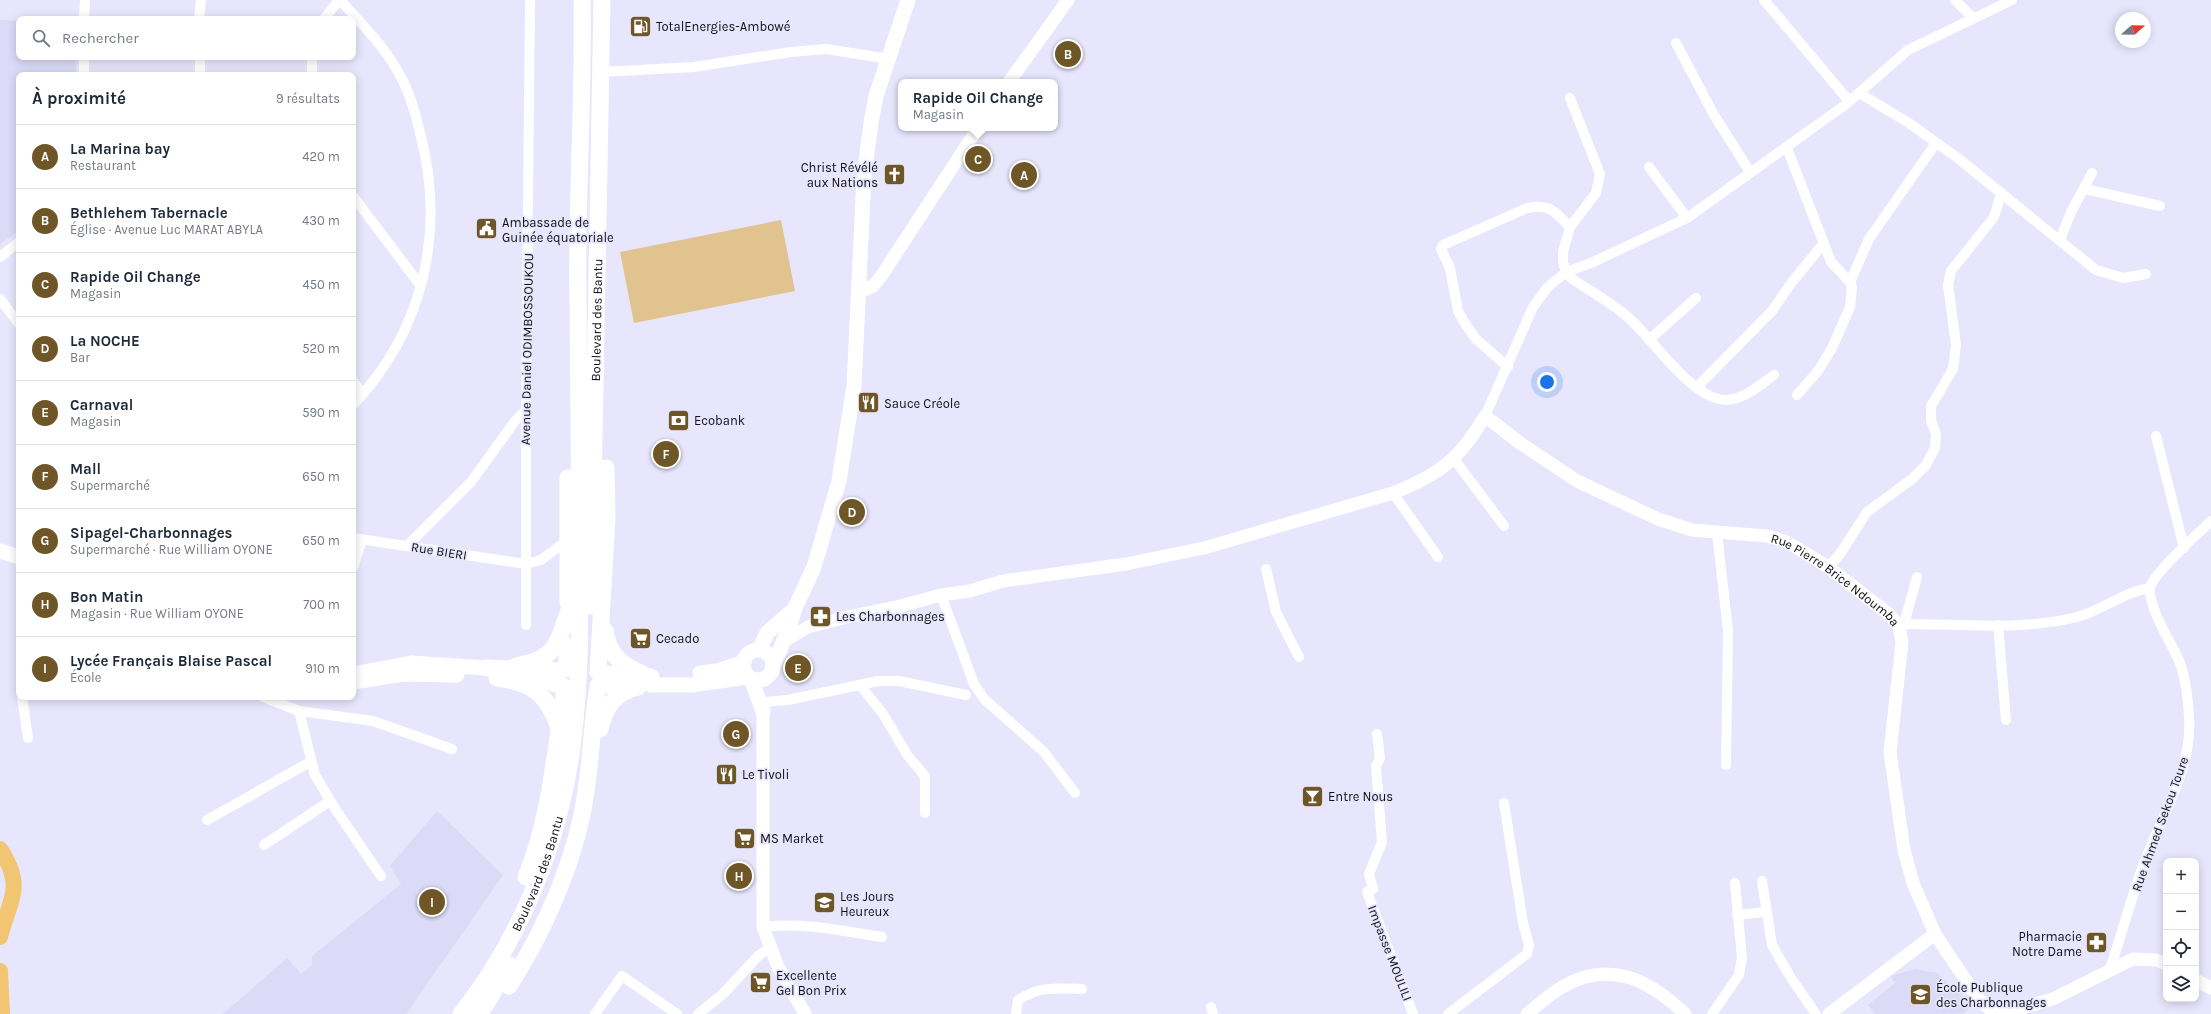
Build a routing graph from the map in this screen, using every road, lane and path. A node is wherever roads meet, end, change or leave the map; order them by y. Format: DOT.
graph roads {
  1 [pos="85,0"];
  2 [pos="201,0"];
  3 [pos="339,0"];
  4 [pos="530,0"];
  5 [pos="582,0"];
  6 [pos="602,0"];
  7 [pos="908,0"];
  8 [pos="1068,0"];
  9 [pos="1764,0"];
  10 [pos="1955,0"];
  11 [pos="2012,0"];
  12 [pos="84,16"];
  13 [pos="199,16"];
  14 [pos="326,16"];
  15 [pos="354,16"];
  16 [pos="1973,18"];
  17 [pos="356,19"];
  18 [pos="1676,43"];
  19 [pos="889,58"];
  20 [pos="84,60"];
  21 [pos="200,60"];
  22 [pos="312,60"];
  23 [pos="84,72"];
  24 [pos="200,72"];
  25 [pos="312,72"];
  26 [pos="601,72"];
  27 [pos="1011,79"];
  28 [pos="1859,93"];
  29 [pos="1570,98"];
  30 [pos="1849,101"];
  31 [pos="976,131"];
  32 [pos="1936,143"];
  33 [pos="1787,148"];
  34 [pos="1649,167"];
  35 [pos="1750,172"];
  36 [pos="2092,173"];
  37 [pos="2085,189"];
  38 [pos="2001,194"];
  39 [pos="356,200"];
  40 [pos="2160,206"];
  41 [pos="1687,218"];
  42 [pos="1570,227"];
  43 [pos="598,240"];
  44 [pos="2060,240"];
  45 [pos="577,241"];
  46 [pos="1824,243"];
  47 [pos="16,244"];
  48 [pos="0,257"];
  49 [pos="1566,272"];
  50 [pos="2146,274"];
  51 [pos="1850,282"];
  52 [pos="420,285"];
  53 [pos="858,293"];
  54 [pos="1696,298"];
  55 [pos="0,299"];
  56 [pos="16,320"];
  57 [pos="1649,340"];
  58 [pos="1508,367"];
  59 [pos="1774,375"];
  60 [pos="356,385"];
  61 [pos="1697,387"];
  62 [pos="363,394"];
  63 [pos="1797,395"];
  64 [pos="356,402"];
  65 [pos="526,410"];
  66 [pos="1485,416"];
  67 [pos="2156,436"];
  68 [pos="1454,459"];
  69 [pos="1393,493"];
  70 [pos="2211,521"];
  71 [pos="1504,526"];
  72 [pos="1717,533"];
  73 [pos="357,539"];
  74 [pos="568,540"];
  75 [pos="407,546"];
  76 [pos="2184,548"];
  77 [pos="0,551"];
  78 [pos="16,556"];
  79 [pos="1438,557"];
  80 [pos="526,564"];
  81 [pos="1828,567"];
  82 [pos="1266,569"];
  83 [pos="1917,577"];
  84 [pos="2150,588"];
  85 [pos="941,595"];
  86 [pos="602,608"];
  87 [pos="795,608"];
  88 [pos="568,610"];
  89 [pos="526,625"];
  90 [pos="1998,625"];
  91 [pos="1901,626"];
  92 [pos="584,640"];
  93 [pos="784,641"];
  94 [pos="759,650"];
  95 [pos="1299,657"];
  96 [pos="744,662"];
  97 [pos="566,669"];
  98 [pos="771,671"];
  99 [pos="487,672"];
  100 [pos="356,673"];
  101 [pos="750,678"];
  102 [pos="598,679"];
  103 [pos="651,681"];
  104 [pos="356,682"];
  105 [pos="860,685"];
  106 [pos="564,687"];
  107 [pos="966,695"];
  108 [pos="22,700"];
  109 [pos="270,700"];
  110 [pos="764,706"];
  111 [pos="298,711"];
  112 [pos="579,718"];
  113 [pos="2006,720"];
  114 [pos="560,727"];
  115 [pos="1377,734"];
  116 [pos="28,738"];
  117 [pos="452,749"];
  118 [pos="310,762"];
  119 [pos="1726,765"];
  120 [pos="590,770"];
  121 [pos="1075,793"];
  122 [pos="330,802"];
  123 [pos="1504,803"];
  124 [pos="925,813"];
  125 [pos="207,820"];
  126 [pos="264,845"];
  127 [pos="380,876"];
  128 [pos="1762,882"];
  129 [pos="1735,883"];
  130 [pos="1765,912"];
  131 [pos="1737,915"];
  132 [pos="763,927"];
  133 [pos="1935,934"];
  134 [pos="882,937"];
  135 [pos="769,948"];
  136 [pos="2163,963"];
  137 [pos="2110,969"];
  138 [pos="2199,982"];
  139 [pos="2211,988"];
  140 [pos="1082,989"];
  141 [pos="1679,1012"];
  142 [pos="457,1014"];
  143 [pos="461,1014"];
  144 [pos="480,1014"];
  145 [pos="490,1014"];
  146 [pos="595,1014"];
  147 [pos="677,1014"];
  148 [pos="698,1014"];
  149 [pos="805,1014"];
  150 [pos="1016,1014"];
  151 [pos="1414,1014"];
  152 [pos="1448,1014"];
  153 [pos="1527,1014"];
  154 [pos="1712,1014"];
  155 [pos="1816,1014"];
  156 [pos="1829,1014"];
  1 -- 12 [label="street"];
  2 -- 13 [label="street"];
  3 -- 14 [label="street"];
  3 -- 15 [label="street"];
  4 -- 65 [label="street, Avenue Daniel ODIMBOSSOUKOU"];
  5 -- 45 [label="highway, Boulevard des Bantu"];
  6 -- 26 [label="highway, Boulevard des Bantu"];
  7 -- 19 [label="main road"];
  8 -- 27 [label="street"];
  9 -- 30 [label="street"];
  10 -- 16 [label="street"];
  11 -- 16 [label="street"];
  16 -- 28 [label="street"];
  17 -- 52 [label="street"];
  18 -- 35 [label="street"];
  19 -- 26 [label="street"];
  19 -- 53 [label="main road"];
  20 -- 23 [label="street"];
  21 -- 24 [label="street"];
  22 -- 25 [label="street"];
  26 -- 43 [label="highway, Boulevard des Bantu"];
  28 -- 30 [label="street"];
  28 -- 32 [label="street"];
  29 -- 42 [label="street"];
  30 -- 33 [label="street"];
  31 -- 53 [label="street"];
  32 -- 38 [label="street"];
  32 -- 51 [label="street"];
  33 -- 35 [label="street"];
  33 -- 46 [label="street"];
  34 -- 41 [label="street"];
  35 -- 41 [label="street"];
  36 -- 37 [label="street"];
  37 -- 40 [label="street"];
  37 -- 44 [label="street"];
  38 -- 44 [label="street"];
  38 -- 81 [label="street"];
  39 -- 52 [label="street"];
  41 -- 49 [label="street"];
  42 -- 49 [label="street"];
  42 -- 58 [label="street"];
  43 -- 86 [label="highway"];
  43 -- 92 [label="highway, Boulevard des Bantu"];
  44 -- 50 [label="street"];
  45 -- 74 [label="highway"];
  45 -- 92 [label="highway, Boulevard des Bantu"];
  46 -- 51 [label="street"];
  46 -- 61 [label="street"];
  47 -- 48 [label="street"];
  49 -- 57 [label="street"];
  49 -- 58 [label="street"];
  51 -- 63 [label="street"];
  52 -- 62 [label="street"];
  53 -- 87 [label="main road"];
  54 -- 57 [label="street"];
  55 -- 56 [label="street"];
  57 -- 61 [label="street"];
  58 -- 66 [label="street"];
  59 -- 61 [label="street"];
  60 -- 62 [label="street"];
  62 -- 64 [label="street"];
  65 -- 75 [label="street"];
  65 -- 80 [label="street, Avenue Daniel ODIMBOSSOUKOU"];
  66 -- 68 [label="street"];
  66 -- 72 [label="street, Rue Pierre Brice Ndoumba"];
  67 -- 76 [label="street"];
  68 -- 69 [label="street"];
  68 -- 71 [label="street"];
  69 -- 79 [label="street"];
  69 -- 85 [label="street"];
  70 -- 76 [label="street"];
  72 -- 81 [label="street, Rue Pierre Brice Ndoumba"];
  72 -- 119 [label="street"];
  73 -- 75 [label="street, Rue BIERI"];
  74 -- 80 [label="street"];
  74 -- 88 [label="highway"];
  75 -- 80 [label="street, Rue BIERI"];
  76 -- 84 [label="street"];
  77 -- 78 [label="main road"];
  80 -- 89 [label="street, Avenue Daniel ODIMBOSSOUKOU"];
  81 -- 91 [label="street, Rue Pierre Brice Ndoumba"];
  82 -- 95 [label="street"];
  83 -- 91 [label="street"];
  84 -- 90 [label="street"];
  84 -- 137 [label="street, Rue Ahmed Sekou Toure"];
  85 -- 93 [label="street"];
  85 -- 121 [label="street"];
  86 -- 102 [label="highway"];
  86 -- 103 [label="highway"];
  87 -- 93 [label="main road"];
  87 -- 94 [label="main road"];
  88 -- 97 [label="highway"];
  88 -- 99 [label="highway"];
  90 -- 91 [label="street"];
  90 -- 113 [label="street"];
  91 -- 133 [label="street, Rue Pierre Brice Ndoumba"];
  92 -- 112 [label="highway"];
  93 -- 98 [label="main road"];
  94 -- 96 [label="main road"];
  94 -- 98 [label="main road"];
  96 -- 101 [label="main road"];
  96 -- 103 [label="main road"];
  97 -- 99 [label="highway"];
  97 -- 102 [label="highway"];
  97 -- 106 [label="highway"];
  98 -- 101 [label="main road"];
  98 -- 110 [label="main road"];
  99 -- 100 [label="main road"];
  99 -- 104 [label="main road"];
  99 -- 106 [label="highway"];
  99 -- 114 [label="highway"];
  101 -- 103 [label="main road"];
  101 -- 110 [label="main road"];
  102 -- 103 [label="highway"];
  102 -- 106 [label="highway"];
  102 -- 120 [label="highway"];
  103 -- 120 [label="highway"];
  105 -- 107 [label="street"];
  105 -- 110 [label="street"];
  105 -- 124 [label="street"];
  106 -- 114 [label="highway"];
  108 -- 116 [label="street"];
  109 -- 111 [label="street"];
  110 -- 132 [label="street"];
  111 -- 117 [label="street"];
  111 -- 118 [label="street"];
  112 -- 143 [label="highway, Boulevard des Bantu"];
  112 -- 144 [label="highway, Boulevard des Bantu"];
  114 -- 142 [label="highway"];
  115 -- 151 [label="street, Impasse MOULILI"];
  118 -- 122 [label="street"];
  118 -- 125 [label="street"];
  120 -- 145 [label="highway"];
  122 -- 126 [label="street"];
  122 -- 127 [label="street"];
  123 -- 152 [label="street"];
  128 -- 130 [label="street"];
  129 -- 131 [label="street"];
  130 -- 131 [label="street"];
  130 -- 155 [label="street"];
  131 -- 154 [label="street"];
  132 -- 134 [label="street"];
  132 -- 135 [label="street"];
  133 -- 137 [label="street, Rue Pierre Brice Ndoumba"];
  133 -- 156 [label="street"];
  135 -- 148 [label="street"];
  135 -- 149 [label="street"];
  136 -- 137 [label="street, Rue Pierre Brice Ndoumba"];
  138 -- 139 [label="street"];
  140 -- 150 [label="street"];
  141 -- 153 [label="street"];
  146 -- 147 [label="street"];
}
